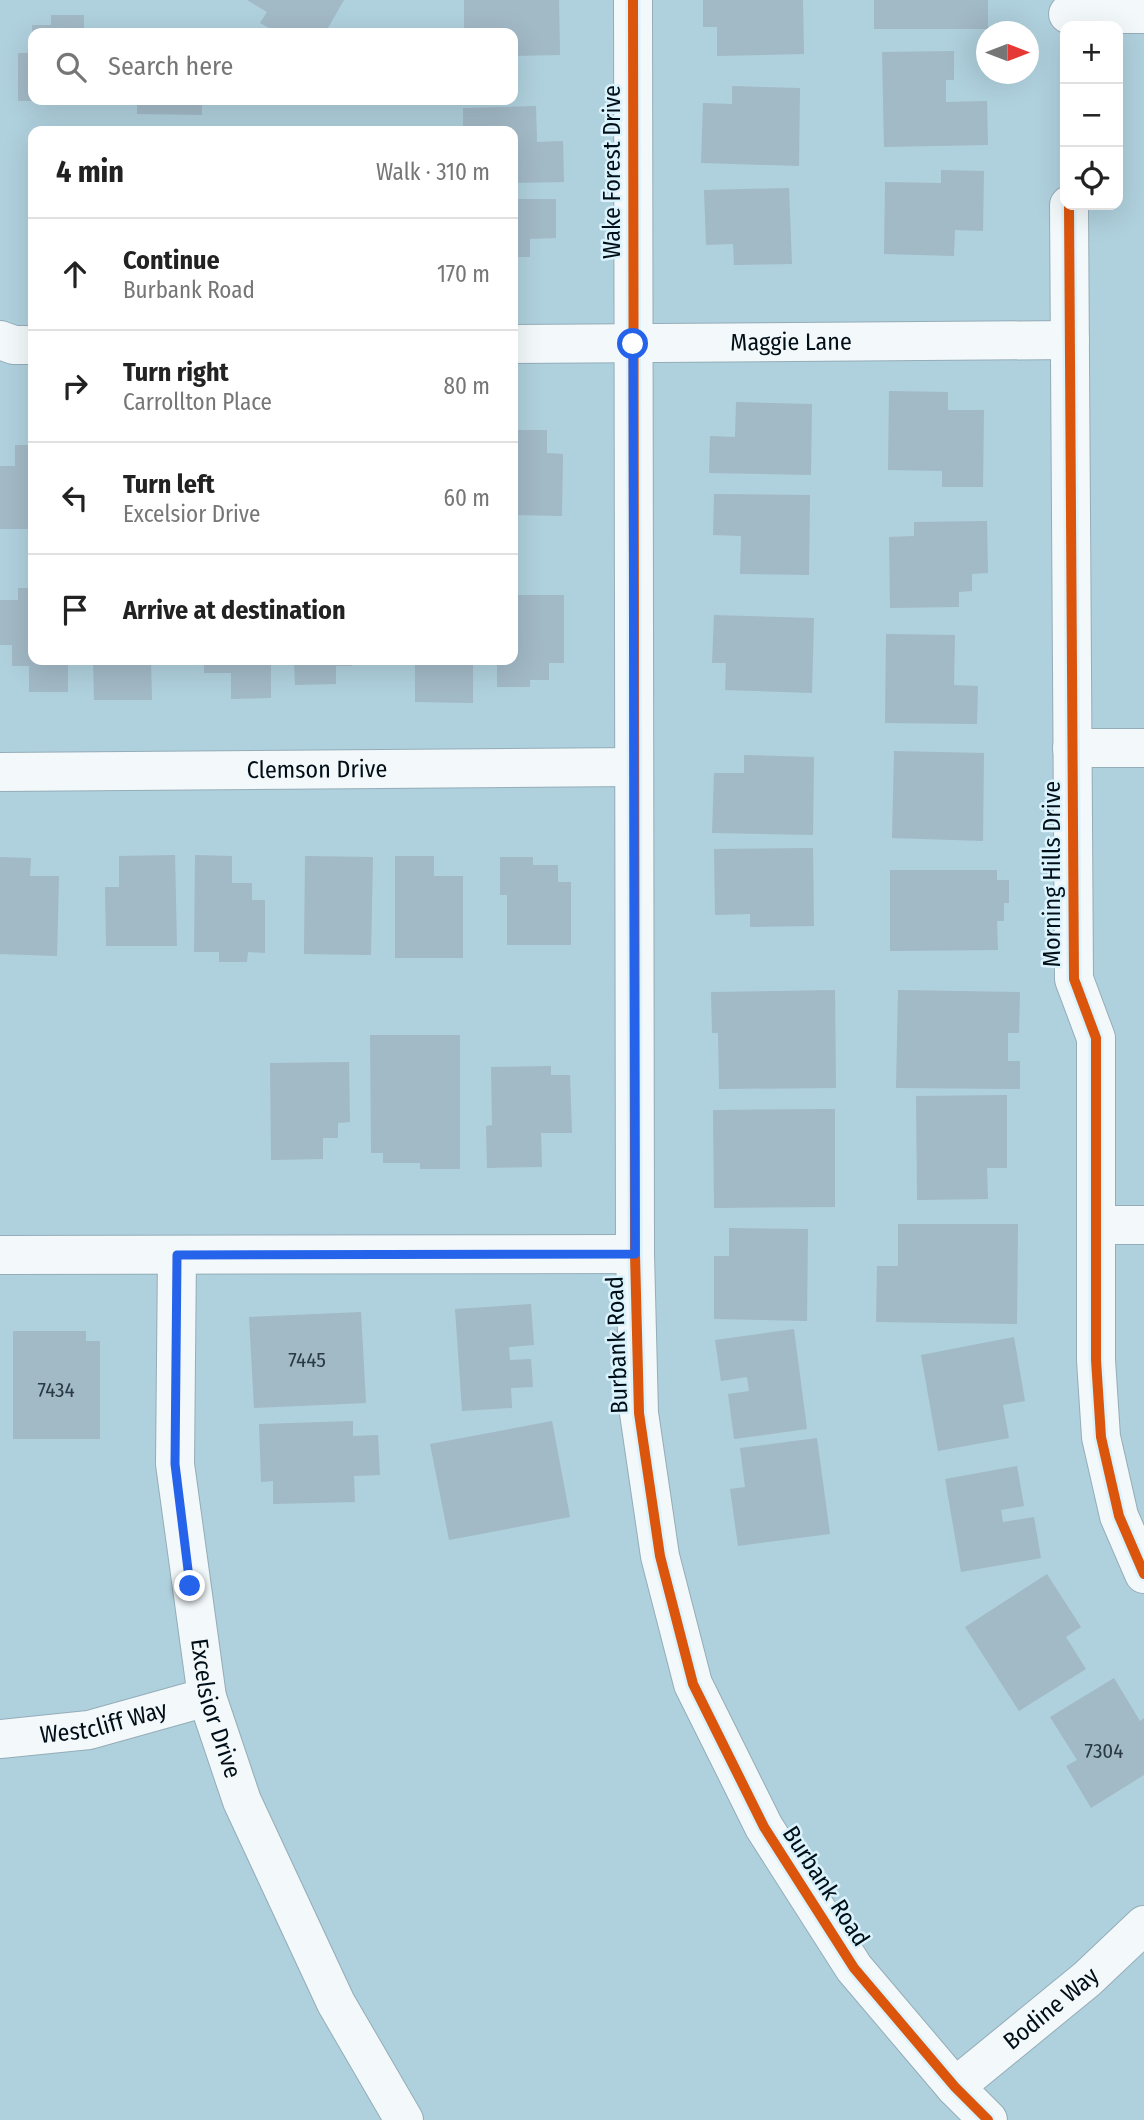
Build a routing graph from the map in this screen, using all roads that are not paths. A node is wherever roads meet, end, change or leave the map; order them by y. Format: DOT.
graph roads {
  1 [pos="633,0"];
  2 [pos="1068,13"];
  3 [pos="1144,14"];
  4 [pos="1069,210"];
  5 [pos="0,340"];
  6 [pos="1070,340"];
  7 [pos="518,344"];
  8 [pos="633,344"];
  9 [pos="28,345"];
  10 [pos="1072,748"];
  11 [pos="1144,748"];
  12 [pos="633,767"];
  13 [pos="0,772"];
  14 [pos="1096,1225"];
  15 [pos="1144,1226"];
  16 [pos="635,1254"];
  17 [pos="0,1255"];
  18 [pos="177,1255"];
  19 [pos="1144,1574"];
  20 [pos="207,1697"];
  21 [pos="0,1739"];
  22 [pos="1144,1925"];
  23 [pos="955,2087"];
  24 [pos="404,2120"];
  25 [pos="988,2120"];
  1 -- 8 [label="street, Wake Forest Drive"];
  2 -- 3 [label="street"];
  4 -- 6 [label="street, Morning Hills Drive"];
  5 -- 9 [label="street"];
  6 -- 8 [label="street, Maggie Lane"];
  6 -- 10 [label="street, Morning Hills Drive"];
  7 -- 8 [label="street, Maggie Lane"];
  8 -- 12 [label="street, Burbank Road"];
  10 -- 11 [label="street"];
  10 -- 14 [label="street, Morning Hills Drive"];
  12 -- 13 [label="street, Clemson Drive"];
  12 -- 16 [label="street, Burbank Road"];
  14 -- 15 [label="street"];
  14 -- 19 [label="street, Morning Hills Drive"];
  16 -- 18 [label="street"];
  16 -- 23 [label="street, Burbank Road"];
  17 -- 18 [label="street"];
  18 -- 20 [label="street, Excelsior Drive"];
  20 -- 21 [label="street, Westcliff Way"];
  20 -- 24 [label="street, Excelsior Drive"];
  22 -- 23 [label="street, Bodine Way"];
  23 -- 25 [label="street, Burbank Road"];
}
